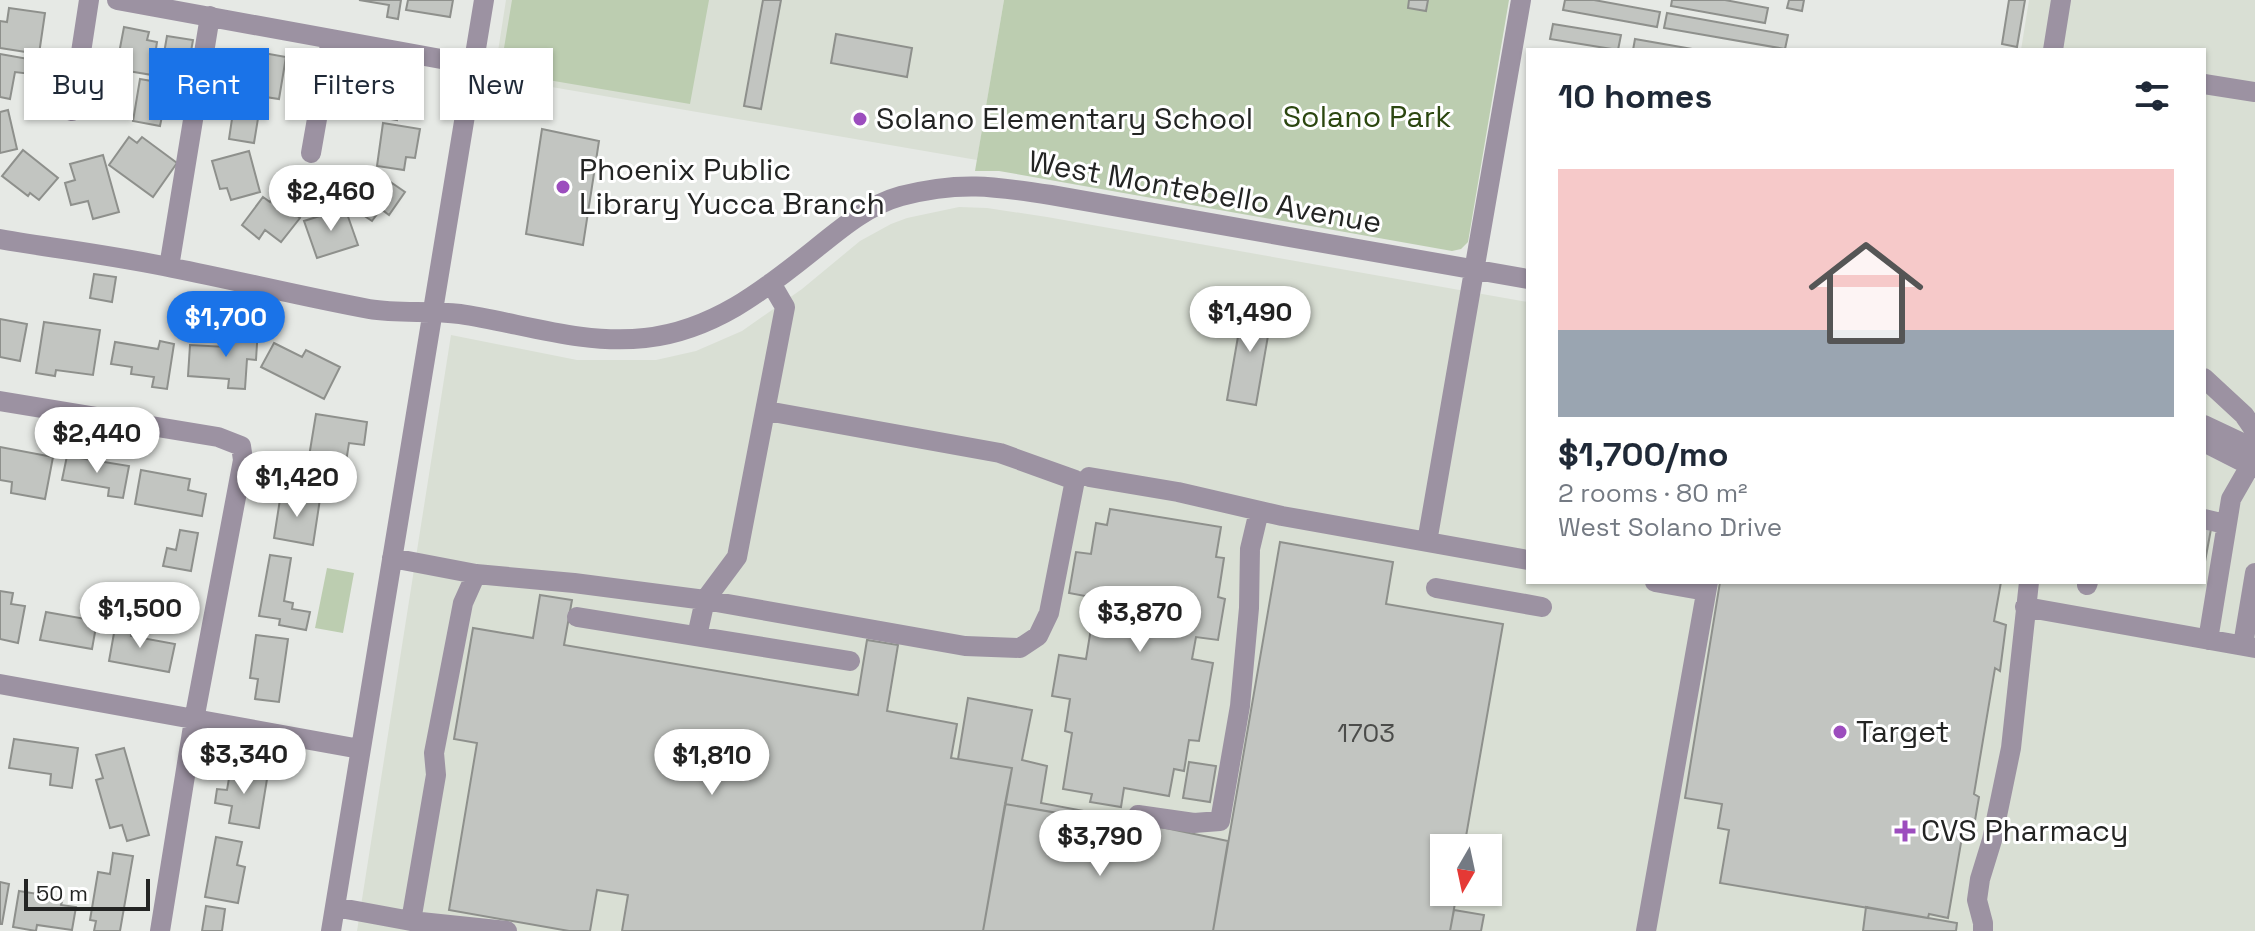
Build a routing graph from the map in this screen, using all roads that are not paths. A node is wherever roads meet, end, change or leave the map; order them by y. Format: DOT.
graph roads {
  1 [pos="89,0"];
  2 [pos="117,0"];
  3 [pos="484,0"];
  4 [pos="1521,0"];
  5 [pos="2061,0"];
  6 [pos="210,16"];
  7 [pos="331,39"];
  8 [pos="82,48"];
  9 [pos="477,48"];
  10 [pos="2053,48"];
  11 [pos="440,59"];
  12 [pos="2206,84"];
  13 [pos="2255,92"];
  14 [pos="465,120"];
  15 [pos="311,153"];
  16 [pos="0,239"];
  17 [pos="169,267"];
  18 [pos="1474,270"];
  19 [pos="1526,279"];
  20 [pos="771,283"];
  21 [pos="434,311"];
  22 [pos="2206,380"];
  23 [pos="0,401"];
  24 [pos="767,411"];
  25 [pos="2206,426"];
  26 [pos="2255,431"];
  27 [pos="2206,443"];
  28 [pos="2253,461"];
  29 [pos="1089,477"];
  30 [pos="1259,511"];
  31 [pos="2206,519"];
  32 [pos="2225,524"];
  33 [pos="1427,542"];
  34 [pos="392,558"];
  35 [pos="1526,560"];
  36 [pos="2255,573"];
  37 [pos="476,574"];
  38 [pos="1676,584"];
  39 [pos="2029,584"];
  40 [pos="1707,587"];
  41 [pos="1436,588"];
  42 [pos="705,600"];
  43 [pos="1542,607"];
  44 [pos="2025,607"];
  45 [pos="577,617"];
  46 [pos="697,636"];
  47 [pos="2208,640"];
  48 [pos="2249,646"];
  49 [pos="850,661"];
  50 [pos="0,684"];
  51 [pos="194,720"];
  52 [pos="360,749"];
  53 [pos="1126,832"];
  54 [pos="335,907"];
  55 [pos="411,921"];
  56 [pos="160,931"];
  57 [pos="331,931"];
  58 [pos="507,931"];
  59 [pos="1646,931"];
  60 [pos="1983,931"];
  1 -- 8 [label="street"];
  2 -- 6 [label="street"];
  3 -- 9 [label="street"];
  4 -- 18 [label="street"];
  5 -- 10 [label="street"];
  6 -- 7 [label="street"];
  6 -- 17 [label="street"];
  7 -- 11 [label="street"];
  7 -- 15 [label="street"];
  12 -- 13 [label="street"];
  14 -- 21 [label="street"];
  16 -- 17 [label="street, West Montebello Avenue"];
  17 -- 21 [label="street, West Montebello Avenue"];
  18 -- 19 [label="street, West Montebello Avenue"];
  18 -- 20 [label="street, West Montebello Avenue"];
  18 -- 33 [label="street"];
  20 -- 21 [label="street, West Montebello Avenue"];
  20 -- 24 [label="street"];
  21 -- 34 [label="street"];
  22 -- 26 [label="street"];
  23 -- 51 [label="street"];
  24 -- 42 [label="street"];
  24 -- 42 [label="street"];
  25 -- 28 [label="street"];
  27 -- 28 [label="street"];
  28 -- 32 [label="street"];
  29 -- 30 [label="street"];
  30 -- 33 [label="street"];
  30 -- 53 [label="street"];
  31 -- 32 [label="street"];
  32 -- 47 [label="street"];
  33 -- 35 [label="street"];
  34 -- 37 [label="street"];
  34 -- 52 [label="street"];
  36 -- 48 [label="street"];
  37 -- 42 [label="street"];
  37 -- 55 [label="street"];
  38 -- 40 [label="street"];
  39 -- 44 [label="street"];
  40 -- 59 [label="street"];
  41 -- 43 [label="street"];
  42 -- 46 [label="street"];
  44 -- 47 [label="street"];
  44 -- 60 [label="street"];
  45 -- 46 [label="street"];
  46 -- 49 [label="street"];
  47 -- 48 [label="street"];
  50 -- 51 [label="street"];
  51 -- 52 [label="street"];
  51 -- 56 [label="street"];
  52 -- 54 [label="street"];
  54 -- 55 [label="street"];
  54 -- 57 [label="street"];
  55 -- 58 [label="street"];
}
